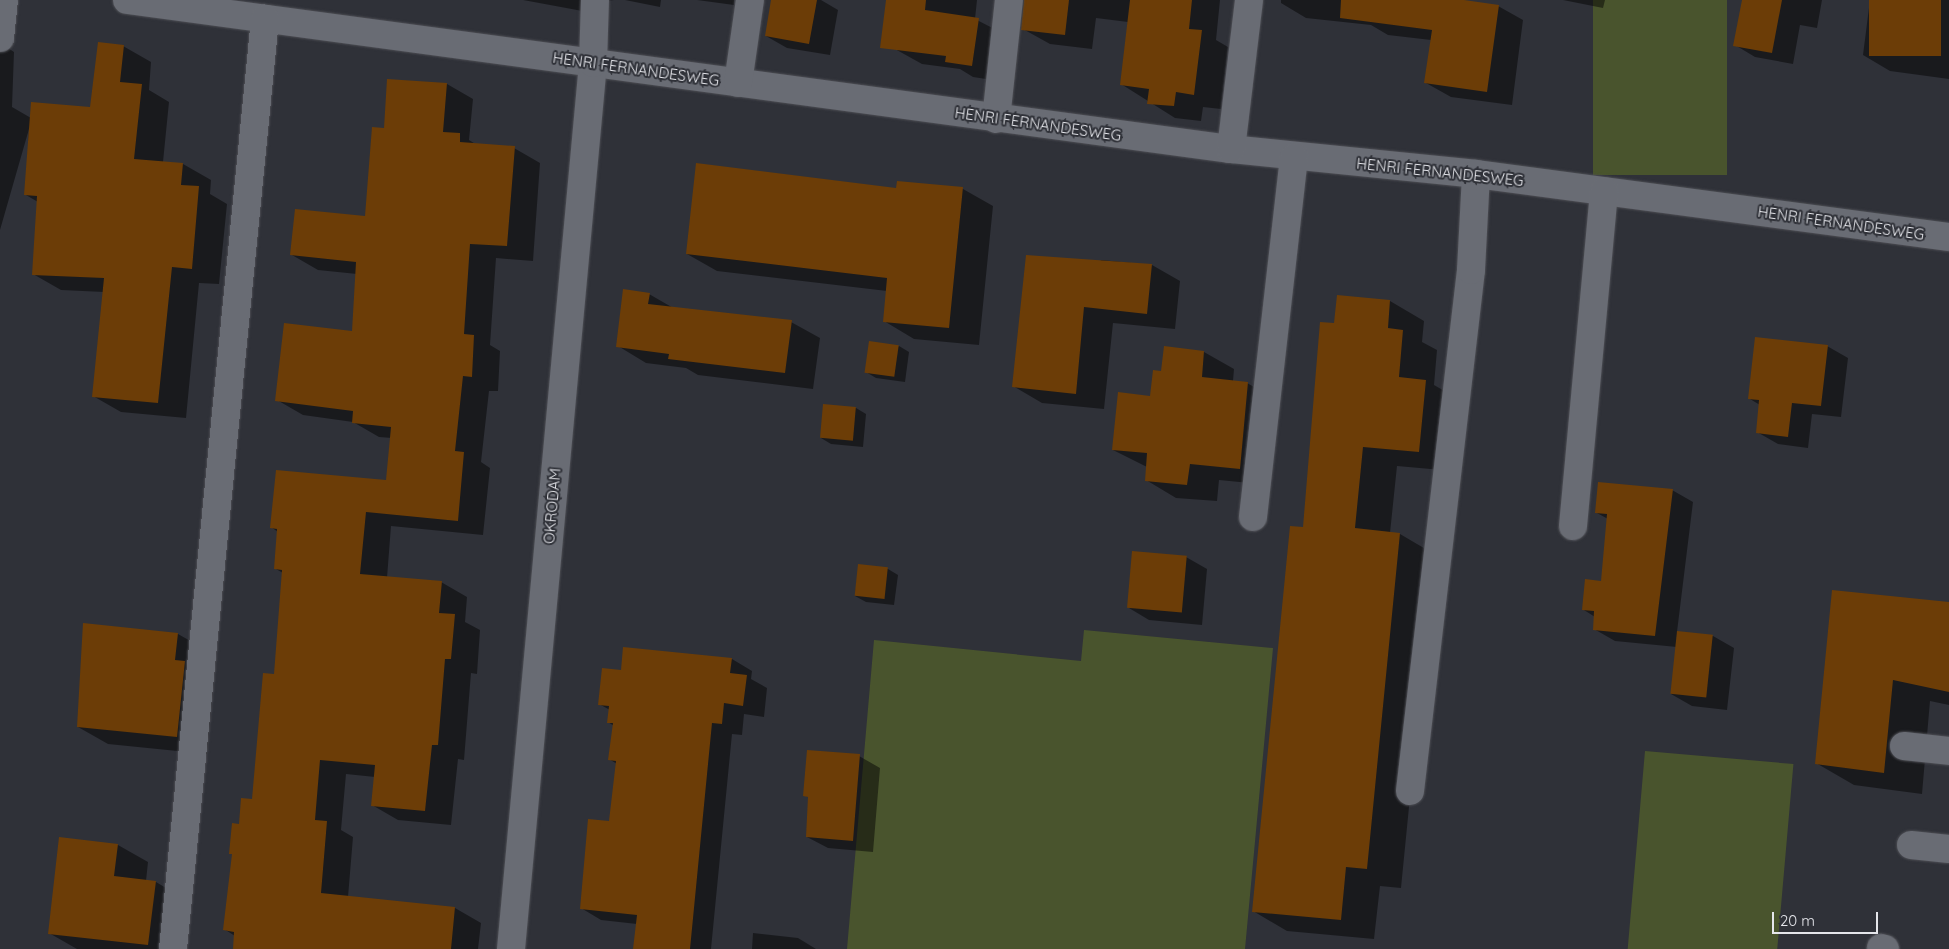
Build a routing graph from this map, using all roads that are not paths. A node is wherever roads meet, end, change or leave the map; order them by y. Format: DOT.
graph roads {
  1 [pos="4,0"];
  2 [pos="128,0"];
  3 [pos="595,0"];
  4 [pos="750,0"];
  5 [pos="1009,0"];
  6 [pos="1248,0"];
  7 [pos="265,19"];
  8 [pos="0,38"];
  9 [pos="593,63"];
  10 [pos="738,83"];
  11 [pos="996,119"];
  12 [pos="1231,149"];
  13 [pos="1294,157"];
  14 [pos="1476,174"];
  15 [pos="1604,192"];
  16 [pos="1949,237"];
  17 [pos="1253,517"];
  18 [pos="1573,526"];
  19 [pos="1904,746"];
  20 [pos="1949,751"];
  21 [pos="1410,791"];
  22 [pos="1911,844"];
  23 [pos="1949,849"];
  24 [pos="1881,948"];
  25 [pos="172,949"];
  26 [pos="511,949"];
  27 [pos="1885,949"];
  1 -- 8 [label="street"];
  2 -- 7 [label="street, HENRI FERNANDESWEG"];
  3 -- 9 [label="street, OKRODAM"];
  4 -- 10 [label="street"];
  5 -- 11 [label="street"];
  6 -- 12 [label="street"];
  7 -- 9 [label="street, HENRI FERNANDESWEG"];
  7 -- 25 [label="street"];
  9 -- 10 [label="street, HENRI FERNANDESWEG"];
  9 -- 26 [label="street, OKRODAM"];
  10 -- 11 [label="street, HENRI FERNANDESWEG"];
  11 -- 12 [label="street, HENRI FERNANDESWEG"];
  12 -- 13 [label="street, HENRI FERNANDESWEG"];
  13 -- 14 [label="street, HENRI FERNANDESWEG"];
  13 -- 17 [label="street"];
  14 -- 15 [label="street, HENRI FERNANDESWEG"];
  14 -- 21 [label="street"];
  15 -- 16 [label="street, HENRI FERNANDESWEG"];
  15 -- 18 [label="street"];
  19 -- 20 [label="street"];
  22 -- 23 [label="street"];
  24 -- 27 [label="street"];
}
